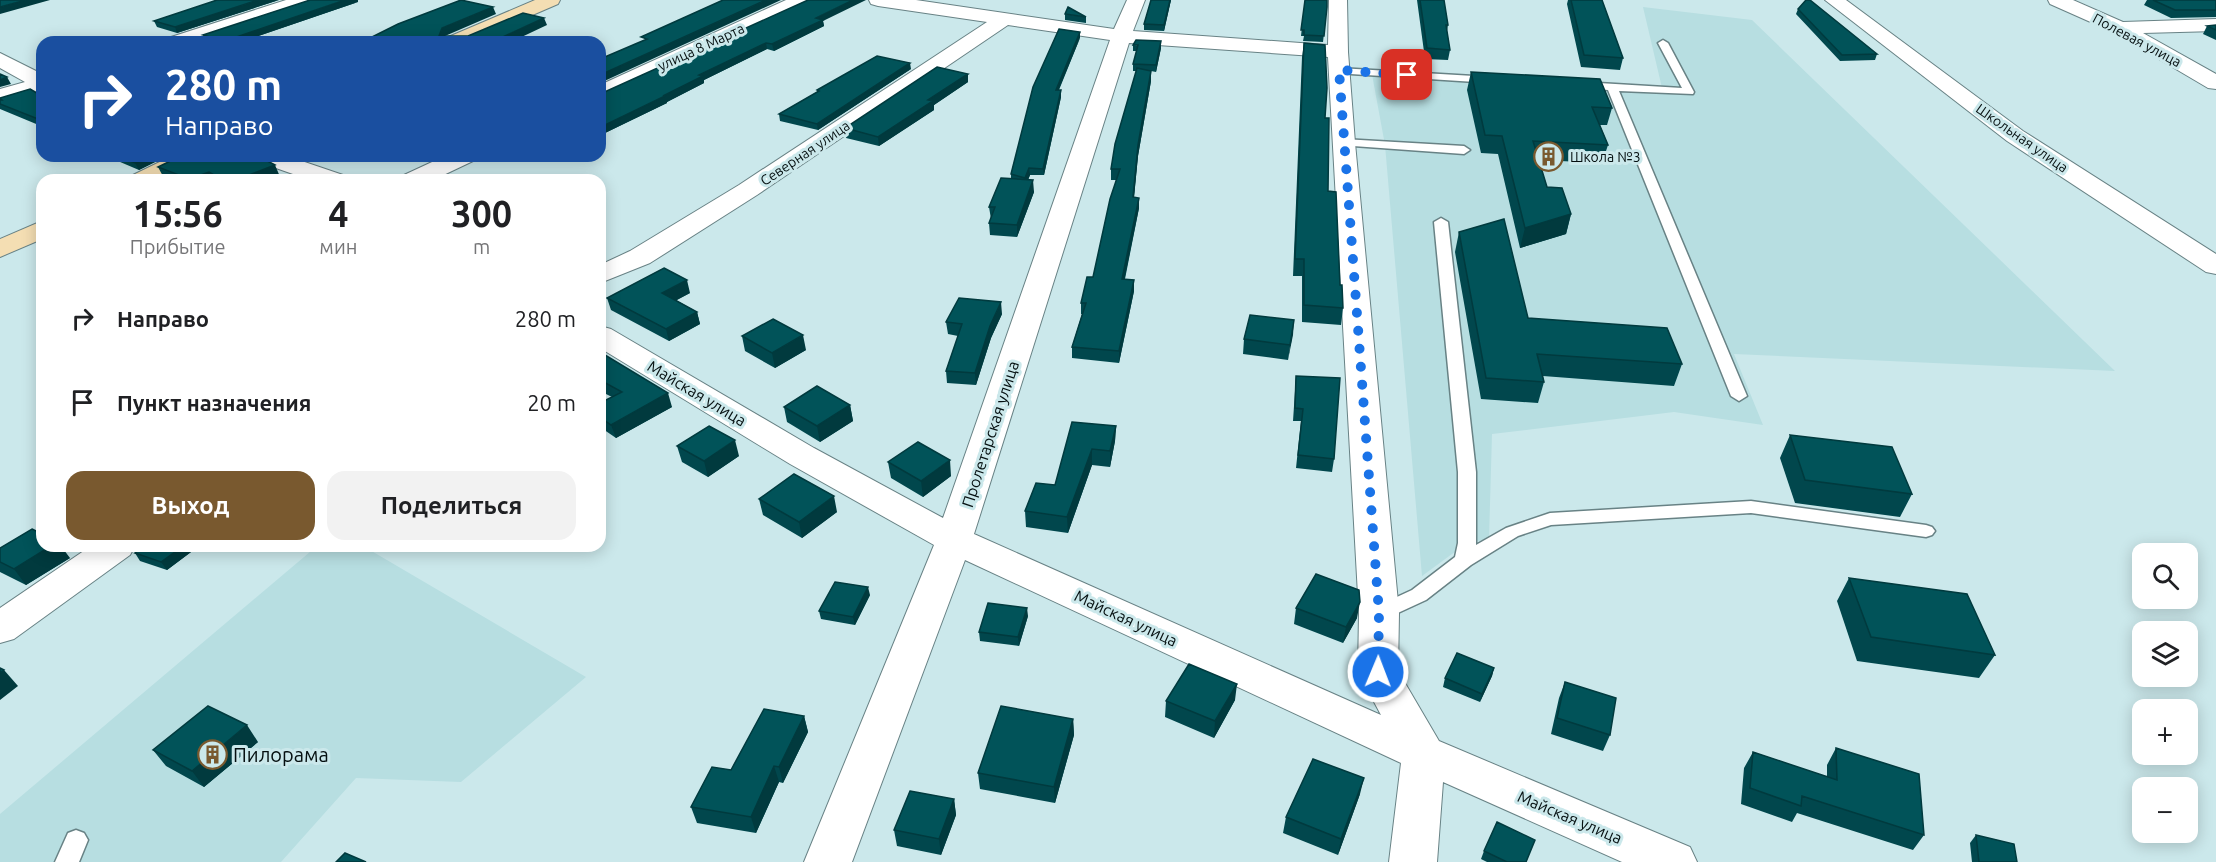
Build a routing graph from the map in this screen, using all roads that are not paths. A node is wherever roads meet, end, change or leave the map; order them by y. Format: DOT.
graph roads {
  1 [pos="305,0"];
  2 [pos="551,0"];
  3 [pos="801,0"];
  4 [pos="878,0"];
  5 [pos="1136,0"];
  6 [pos="1338,0"];
  7 [pos="1834,0"];
  8 [pos="2058,0"];
  9 [pos="1003,20"];
  10 [pos="2216,26"];
  11 [pos="2120,28"];
  12 [pos="194,36"];
  13 [pos="467,36"];
  14 [pos="1121,36"];
  15 [pos="1663,44"];
  16 [pos="0,59"];
  17 [pos="1338,61"];
  18 [pos="36,80"];
  19 [pos="1505,81"];
  20 [pos="2216,83"];
  21 [pos="1564,84"];
  22 [pos="36,86"];
  23 [pos="1612,87"];
  24 [pos="606,90"];
  25 [pos="0,96"];
  26 [pos="1344,143"];
  27 [pos="1464,150"];
  28 [pos="179,162"];
  29 [pos="282,162"];
  30 [pos="452,162"];
  31 [pos="154,174"];
  32 [pos="316,174"];
  33 [pos="426,174"];
  34 [pos="1441,222"];
  35 [pos="36,232"];
  36 [pos="0,249"];
  37 [pos="2216,266"];
  38 [pos="606,272"];
  39 [pos="606,339"];
  40 [pos="1739,396"];
  41 [pos="1926,531"];
  42 [pos="954,540"];
  43 [pos="108,552"];
  44 [pos="1464,560"];
  45 [pos="1379,613"];
  46 [pos="0,628"];
  47 [pos="1424,754"];
  48 [pos="76,840"];
  49 [pos="67,862"];
  50 [pos="828,862"];
  51 [pos="1413,862"];
  52 [pos="1673,862"];
  1 -- 12 [label="street"];
  2 -- 13 [label="main road"];
  3 -- 24 [label="street, улица 8 Марта"];
  4 -- 9 [label="street"];
  5 -- 14 [label="street, Пролетарская улица"];
  6 -- 17 [label="street"];
  7 -- 37 [label="street, Школьная улица"];
  8 -- 11 [label="street, Полевая улица"];
  9 -- 14 [label="street"];
  9 -- 38 [label="street, Северная улица"];
  10 -- 11 [label="street"];
  11 -- 20 [label="street, Полевая улица"];
  14 -- 17 [label="street"];
  14 -- 42 [label="street, Пролетарская улица"];
  15 -- 23 [label="lane"];
  16 -- 18 [label="street"];
  17 -- 19 [label="lane"];
  17 -- 26 [label="street"];
  21 -- 23 [label="lane"];
  22 -- 25 [label="street"];
  23 -- 40 [label="lane"];
  26 -- 27 [label="lane"];
  26 -- 45 [label="street"];
  28 -- 31 [label="main road"];
  29 -- 32 [label="street"];
  30 -- 33 [label="street"];
  34 -- 44 [label="lane"];
  35 -- 36 [label="main road"];
  39 -- 42 [label="street, Майская улица"];
  41 -- 44 [label="lane"];
  42 -- 47 [label="street, Майская улица"];
  42 -- 50 [label="street, Пролетарская улица"];
  43 -- 46 [label="street"];
  44 -- 45 [label="lane"];
  45 -- 47 [label="street"];
  47 -- 51 [label="street"];
  47 -- 52 [label="street, Майская улица"];
  48 -- 49 [label="lane"];
}
